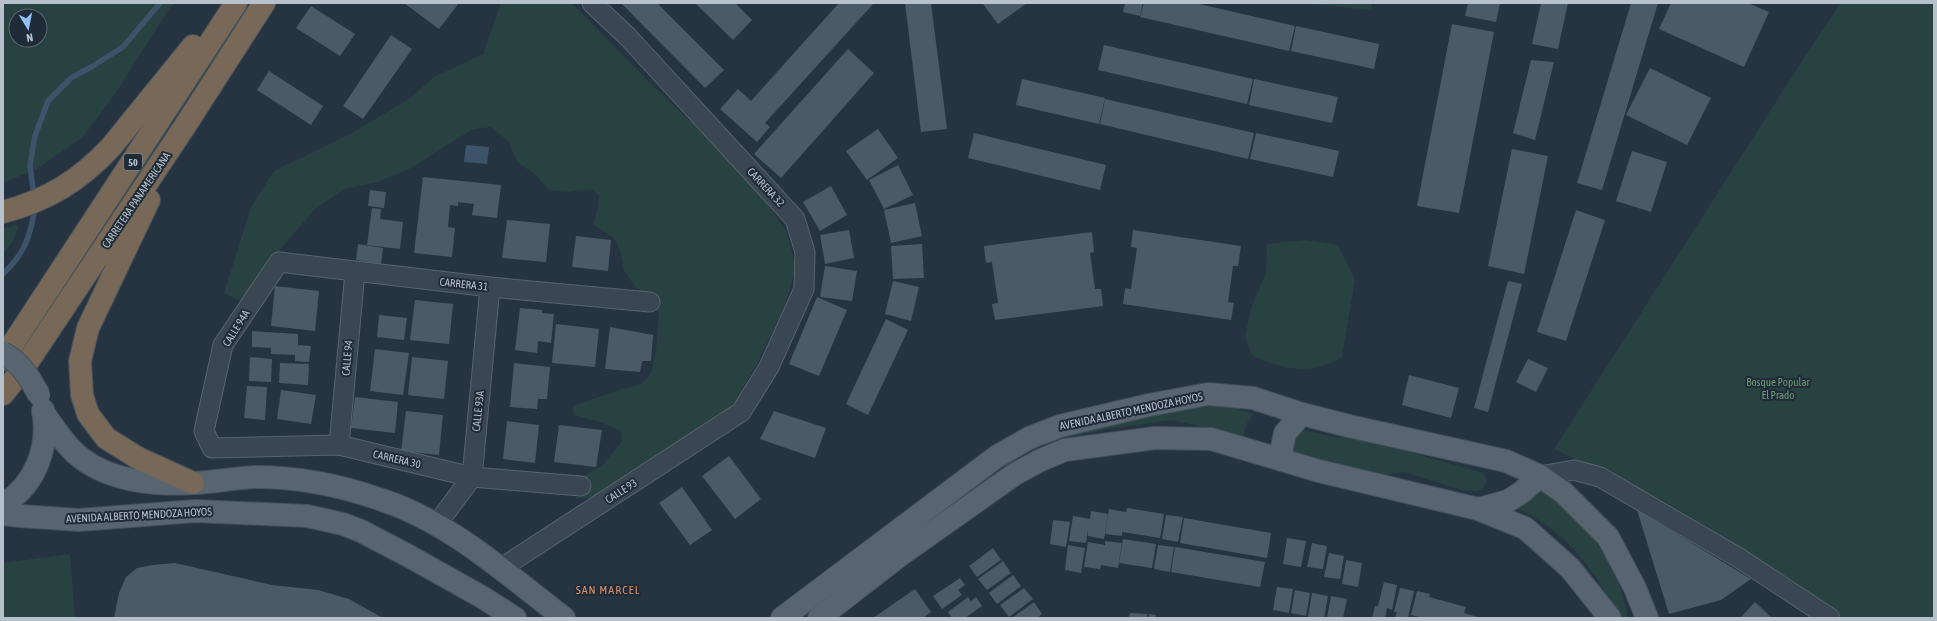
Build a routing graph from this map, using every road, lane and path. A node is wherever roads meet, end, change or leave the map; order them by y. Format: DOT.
graph roads {
  1 [pos="228,3"];
  2 [pos="236,3"];
  3 [pos="264,3"];
  4 [pos="592,3"];
  5 [pos="185,126"];
  6 [pos="3,212"];
  7 [pos="279,262"];
  8 [pos="355,272"];
  9 [pos="490,286"];
  10 [pos="650,302"];
  11 [pos="3,353"];
  12 [pos="3,360"];
  13 [pos="3,394"];
  14 [pos="41,403"];
  15 [pos="741,412"];
  16 [pos="1302,414"];
  17 [pos="339,445"];
  18 [pos="212,448"];
  19 [pos="1280,458"];
  20 [pos="1540,476"];
  21 [pos="472,477"];
  22 [pos="193,484"];
  23 [pos="581,486"];
  24 [pos="3,504"];
  25 [pos="1478,509"];
  26 [pos="3,514"];
  27 [pos="437,524"];
  28 [pos="500,569"];
  29 [pos="515,618"];
  30 [pos="564,618"];
  31 [pos="782,618"];
  32 [pos="819,618"];
  33 [pos="1610,618"];
  34 [pos="1647,618"];
  35 [pos="1830,618"];
  1 -- 6 [label="highway"];
  2 -- 12 [label="highway, CARRETERA PANAMERICANA / 50"];
  3 -- 5 [label="highway, CARRETERA PANAMERICANA / 50"];
  4 -- 15 [label="street, CARRERA 32"];
  5 -- 13 [label="highway, CARRETERA PANAMERICANA / 50"];
  5 -- 22 [label="highway"];
  7 -- 8 [label="street, CARRERA 31"];
  7 -- 18 [label="street, CALLE 94A"];
  8 -- 9 [label="street, CARRERA 31"];
  8 -- 17 [label="street, CALLE 94"];
  9 -- 10 [label="street, CARRERA 31"];
  9 -- 21 [label="street, CALLE 93A"];
  11 -- 14 [label="main road, bridge"];
  14 -- 22 [label="main road"];
  14 -- 24 [label="main road"];
  15 -- 28 [label="street, CALLE 93"];
  16 -- 19 [label="main road"];
  16 -- 20 [label="main road, AVENIDA ALBERTO MENDOZA HOYOS"];
  16 -- 31 [label="main road, AVENIDA ALBERTO MENDOZA HOYOS"];
  17 -- 18 [label="street, CARRERA 30"];
  17 -- 21 [label="street, CARRERA 30"];
  19 -- 25 [label="main road"];
  19 -- 32 [label="main road"];
  20 -- 25 [label="main road"];
  20 -- 34 [label="main road, AVENIDA ALBERTO MENDOZA HOYOS"];
  20 -- 35 [label="street"];
  21 -- 23 [label="street, CARRERA 30"];
  21 -- 27 [label="street"];
  22 -- 27 [label="main road"];
  25 -- 33 [label="main road"];
  26 -- 29 [label="main road, AVENIDA ALBERTO MENDOZA HOYOS"];
  27 -- 28 [label="main road"];
  28 -- 30 [label="main road"];
}
